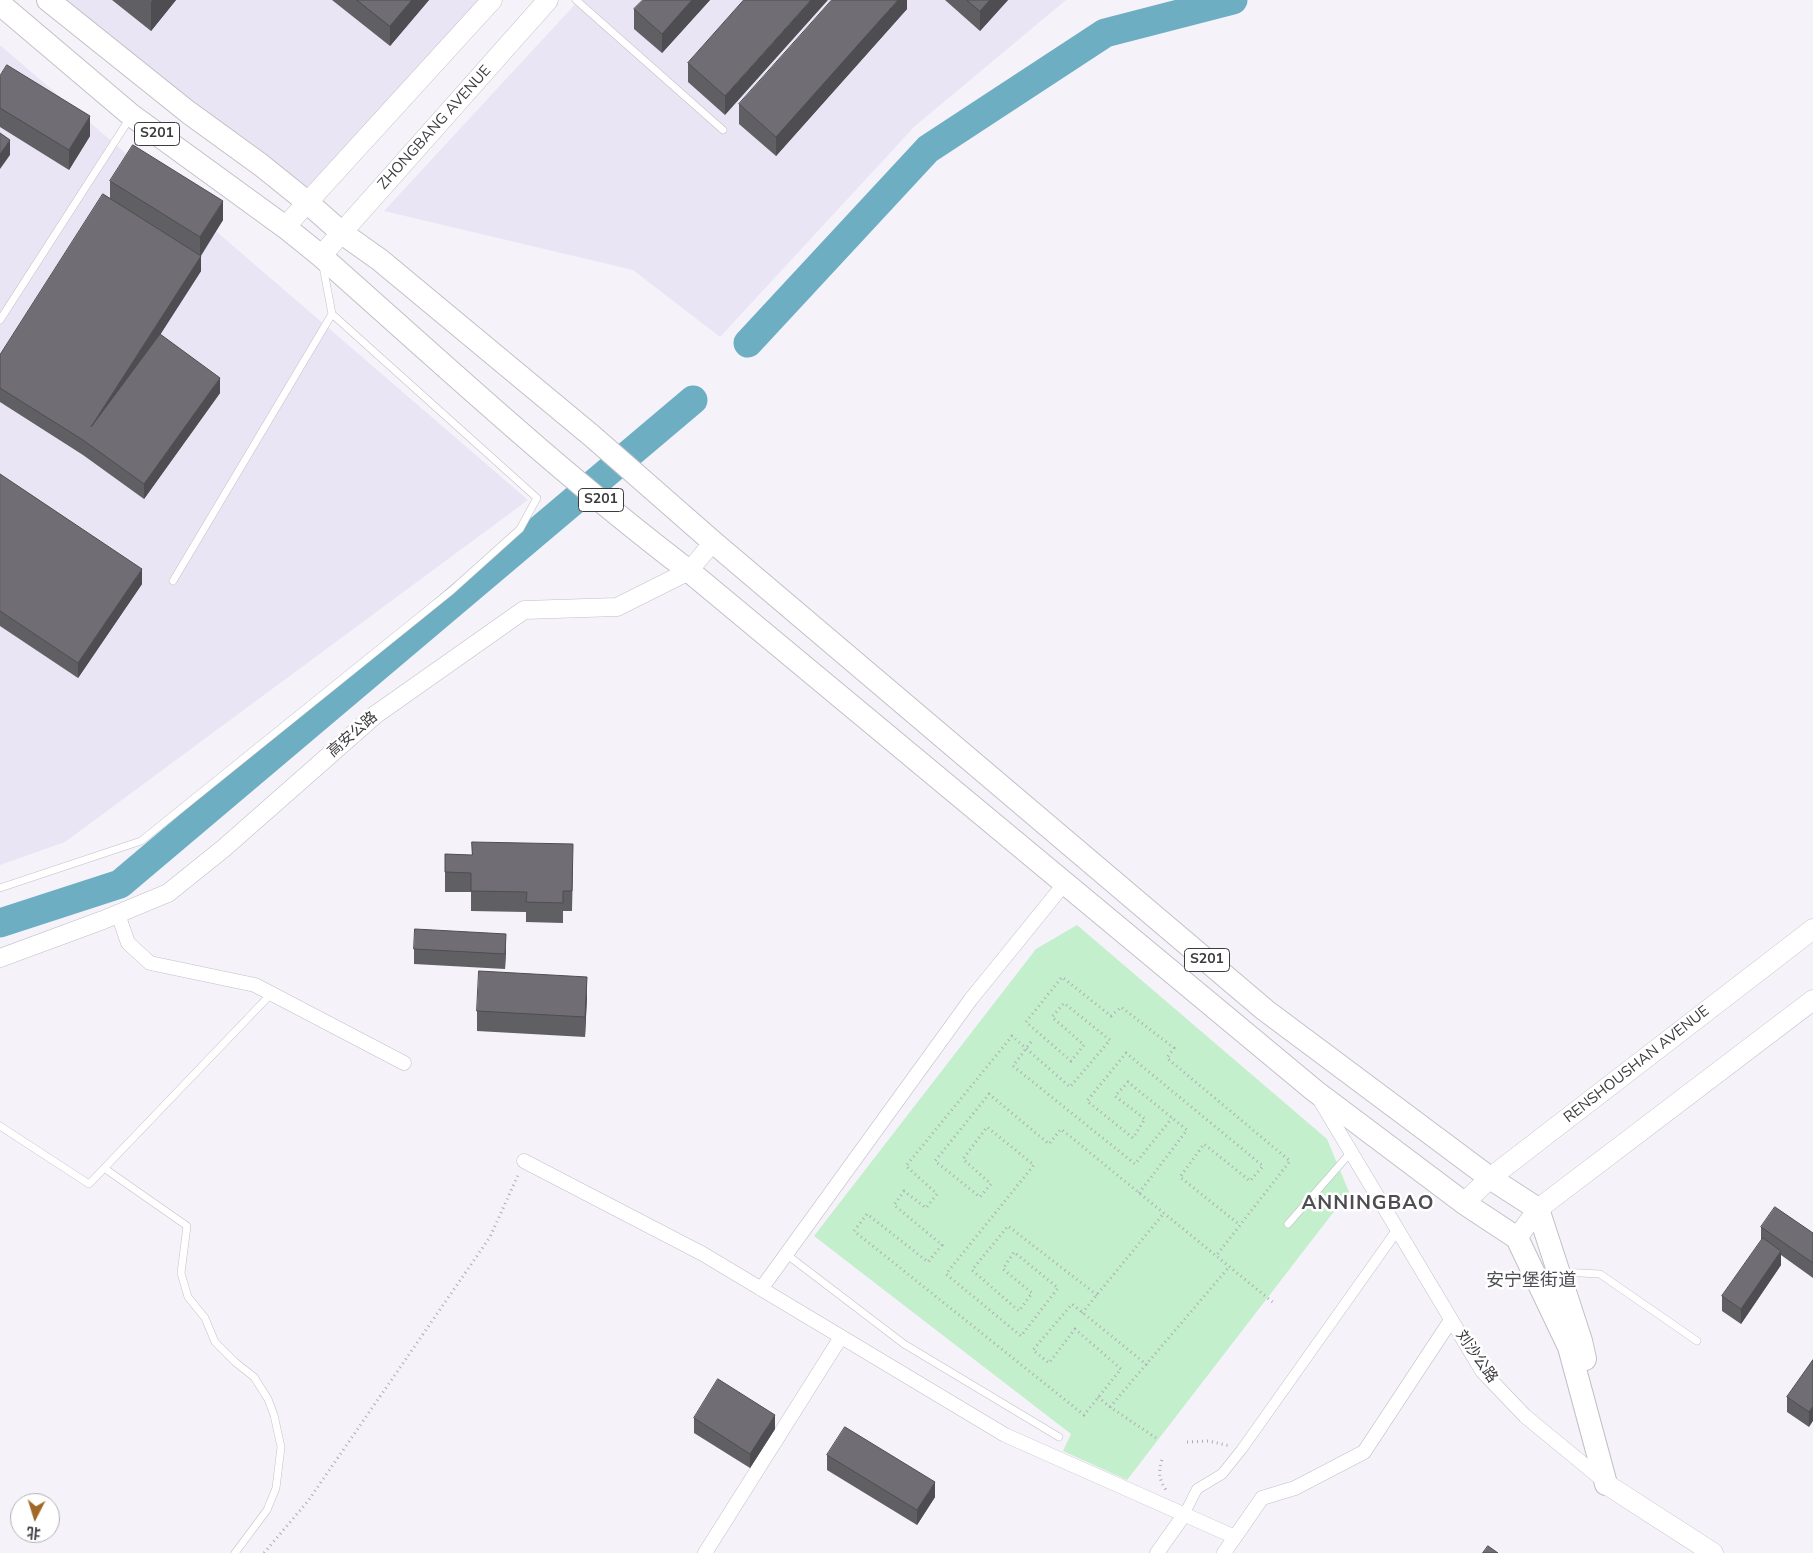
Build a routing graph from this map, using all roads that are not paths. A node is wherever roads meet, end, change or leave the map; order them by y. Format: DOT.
graph roads {
  1 [pos="48,0"];
  2 [pos="492,0"];
  3 [pos="548,0"];
  4 [pos="576,0"];
  5 [pos="0,4"];
  6 [pos="131,115"];
  7 [pos="722,130"];
  8 [pos="307,202"];
  9 [pos="285,227"];
  10 [pos="342,232"];
  11 [pos="321,256"];
  12 [pos="332,314"];
  13 [pos="0,320"];
  14 [pos="713,542"];
  15 [pos="689,571"];
  16 [pos="173,581"];
  17 [pos="1065,884"];
  18 [pos="0,888"];
  19 [pos="118,914"];
  20 [pos="1813,929"];
  21 [pos="0,958"];
  22 [pos="271,994"];
  23 [pos="1813,1000"];
  24 [pos="404,1063"];
  25 [pos="1315,1091"];
  26 [pos="0,1126"];
  27 [pos="1352,1152"];
  28 [pos="524,1161"];
  29 [pos="104,1168"];
  30 [pos="1490,1178"];
  31 [pos="1464,1203"];
  32 [pos="1538,1210"];
  33 [pos="1288,1224"];
  34 [pos="1398,1229"];
  35 [pos="1517,1238"];
  36 [pos="785,1254"];
  37 [pos="1559,1272"];
  38 [pos="760,1289"];
  39 [pos="1451,1320"];
  40 [pos="842,1337"];
  41 [pos="1697,1341"];
  42 [pos="1058,1438"];
  43 [pos="1606,1484"];
  44 [pos="1184,1515"];
  45 [pos="1235,1537"];
  46 [pos="235,1553"];
  47 [pos="705,1553"];
  48 [pos="1157,1553"];
  49 [pos="1224,1553"];
  50 [pos="1713,1553"];
  1 -- 8 [label="main road, S201"];
  2 -- 8 [label="main road"];
  3 -- 10 [label="main road, ZHONGBANG AVENUE"];
  4 -- 7 [label="lane"];
  5 -- 6 [label="main road, S201"];
  6 -- 9 [label="main road, S201"];
  6 -- 13 [label="lane"];
  8 -- 9 [label="main road"];
  8 -- 10 [label="main road, S201"];
  9 -- 11 [label="main road, S201"];
  10 -- 11 [label="main road, ZHONGBANG AVENUE"];
  10 -- 14 [label="main road, S201"];
  11 -- 12 [label="lane"];
  11 -- 15 [label="main road, S201"];
  12 -- 16 [label="lane"];
  12 -- 18 [label="lane"];
  14 -- 15 [label="street, 高安公路"];
  14 -- 30 [label="main road, S201"];
  15 -- 17 [label="main road, S201"];
  15 -- 19 [label="street, 高安公路"];
  17 -- 25 [label="main road, S201"];
  17 -- 36 [label="street"];
  19 -- 21 [label="street, 高安公路"];
  19 -- 22 [label="street"];
  20 -- 30 [label="main road, RENSHOUSHAN AVENUE"];
  22 -- 24 [label="street"];
  22 -- 29 [label="lane"];
  23 -- 32 [label="main road"];
  25 -- 27 [label="street, 刘沙公路 / S201"];
  25 -- 31 [label="main road, S201"];
  26 -- 29 [label="lane"];
  27 -- 33 [label="lane"];
  27 -- 34 [label="street, 刘沙公路 / S201"];
  28 -- 38 [label="street"];
  29 -- 46 [label="lane"];
  30 -- 31 [label="main road, RENSHOUSHAN AVENUE"];
  30 -- 32 [label="main road, S201"];
  31 -- 35 [label="main road, S201"];
  32 -- 35 [label="main road"];
  32 -- 37 [label="main road"];
  34 -- 39 [label="street, 刘沙公路 / S201"];
  34 -- 44 [label="street"];
  35 -- 43 [label="main road"];
  36 -- 38 [label="street"];
  36 -- 42 [label="lane"];
  37 -- 41 [label="lane"];
  37 -- 43 [label="main road"];
  38 -- 40 [label="street"];
  39 -- 43 [label="street, 刘沙公路 / S201"];
  39 -- 45 [label="street"];
  40 -- 44 [label="street"];
  40 -- 47 [label="street"];
  43 -- 50 [label="main road, 刘沙公路 / S201"];
  44 -- 45 [label="street"];
  44 -- 48 [label="street"];
  45 -- 49 [label="street"];
}
